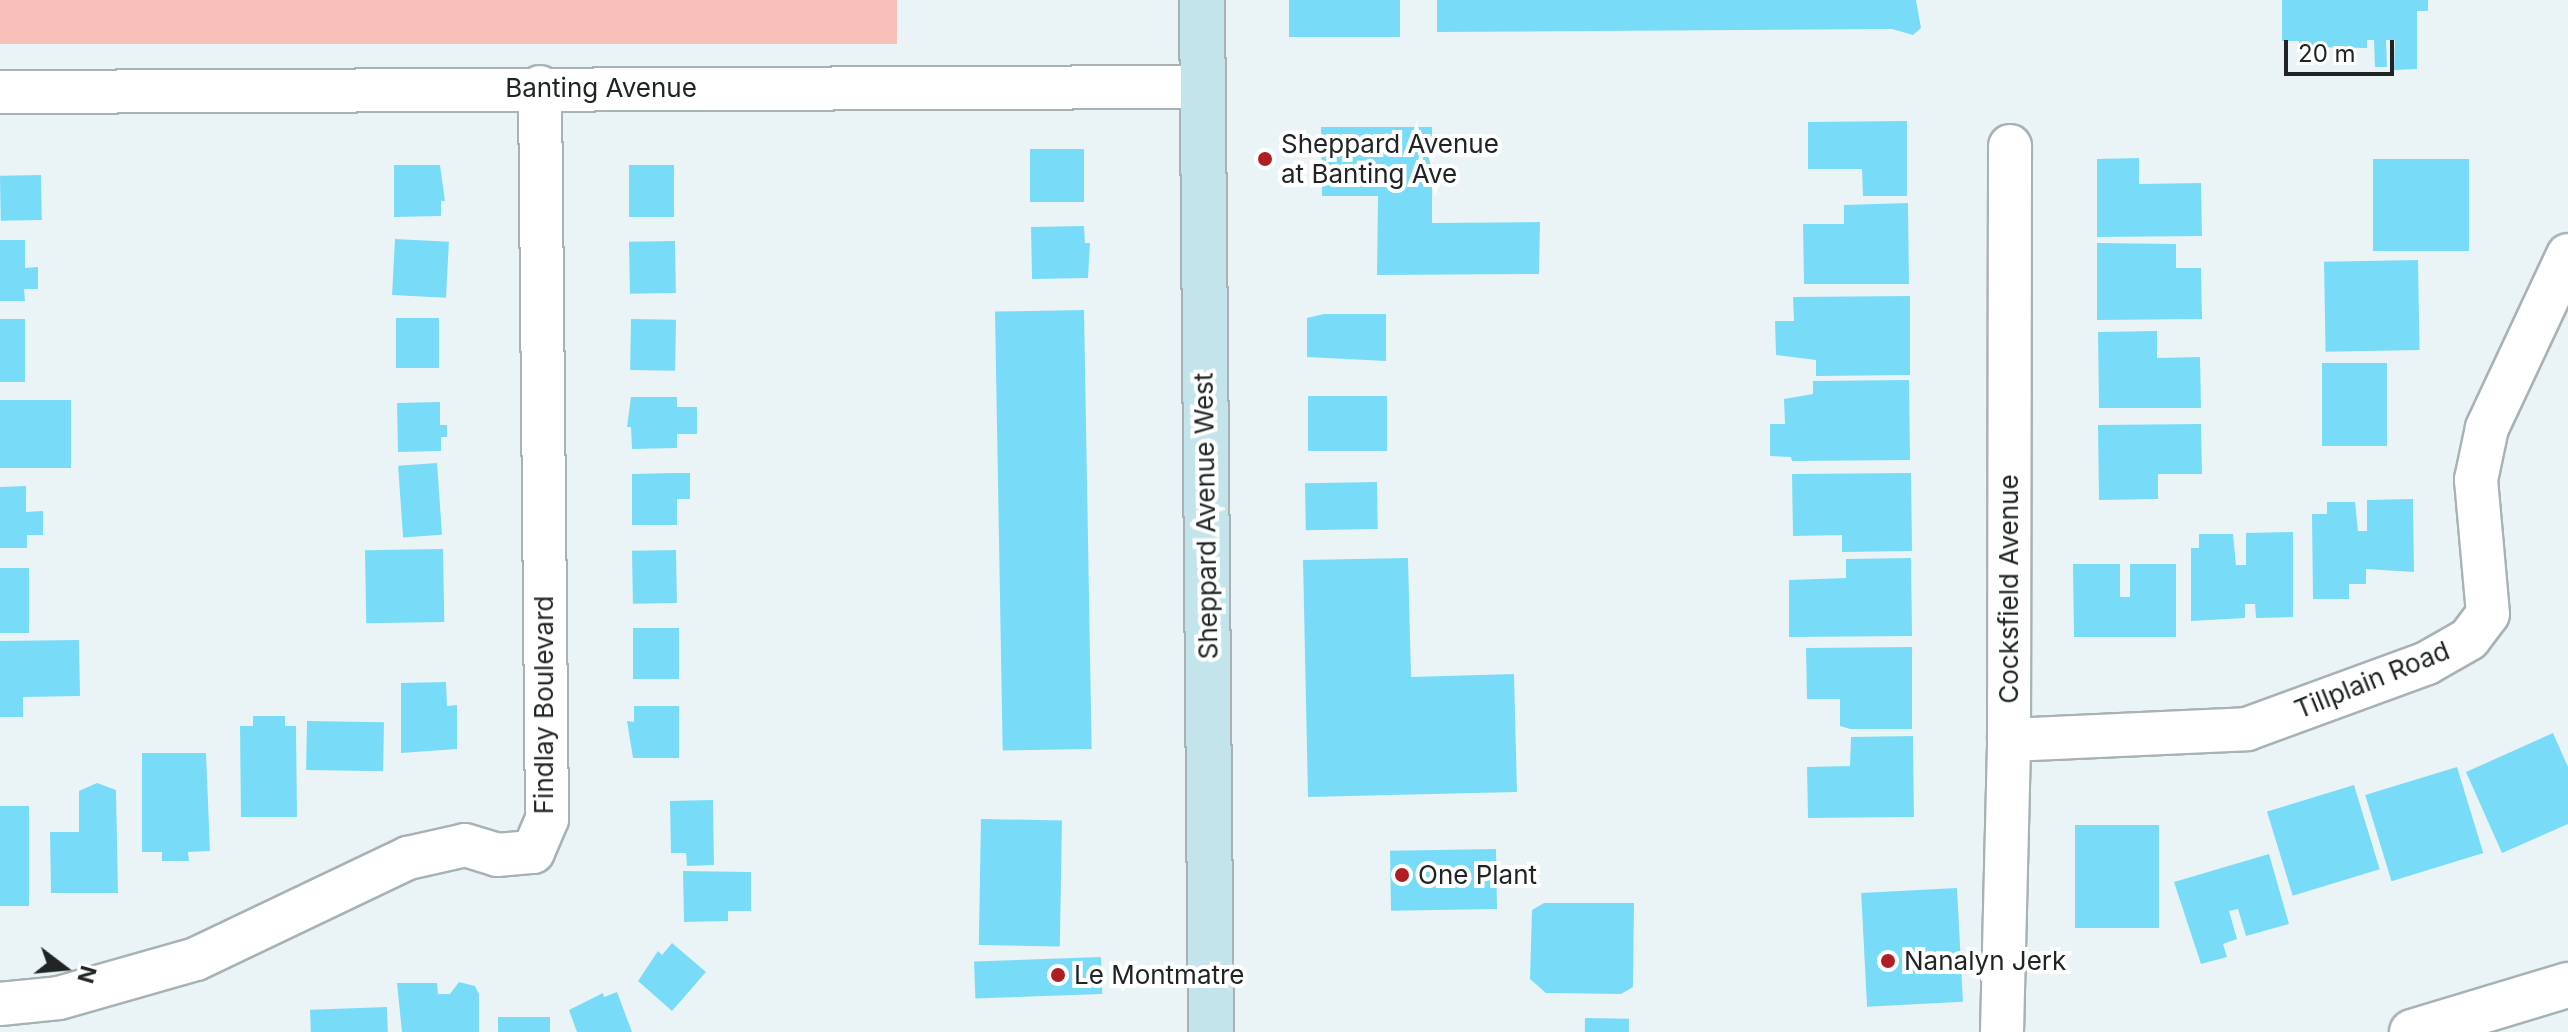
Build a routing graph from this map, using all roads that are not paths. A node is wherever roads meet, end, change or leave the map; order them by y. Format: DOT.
graph roads {
  1 [pos="1202,0"];
  2 [pos="540,87"];
  3 [pos="1202,87"];
  4 [pos="0,92"];
  5 [pos="2010,146"];
  6 [pos="2568,255"];
  7 [pos="2009,740"];
  8 [pos="2568,985"];
  9 [pos="0,1004"];
  10 [pos="1211,1032"];
  11 [pos="2002,1032"];
  12 [pos="2412,1032"];
  1 -- 3 [label="main road, Sheppard Avenue West"];
  2 -- 3 [label="street, Banting Avenue"];
  2 -- 4 [label="street, Banting Avenue"];
  2 -- 9 [label="street, Findlay Boulevard"];
  3 -- 10 [label="main road, Sheppard Avenue West"];
  5 -- 7 [label="street, Cocksfield Avenue"];
  6 -- 7 [label="street, Tillplain Road"];
  7 -- 11 [label="street, Cocksfield Avenue"];
  8 -- 12 [label="street"];
}
